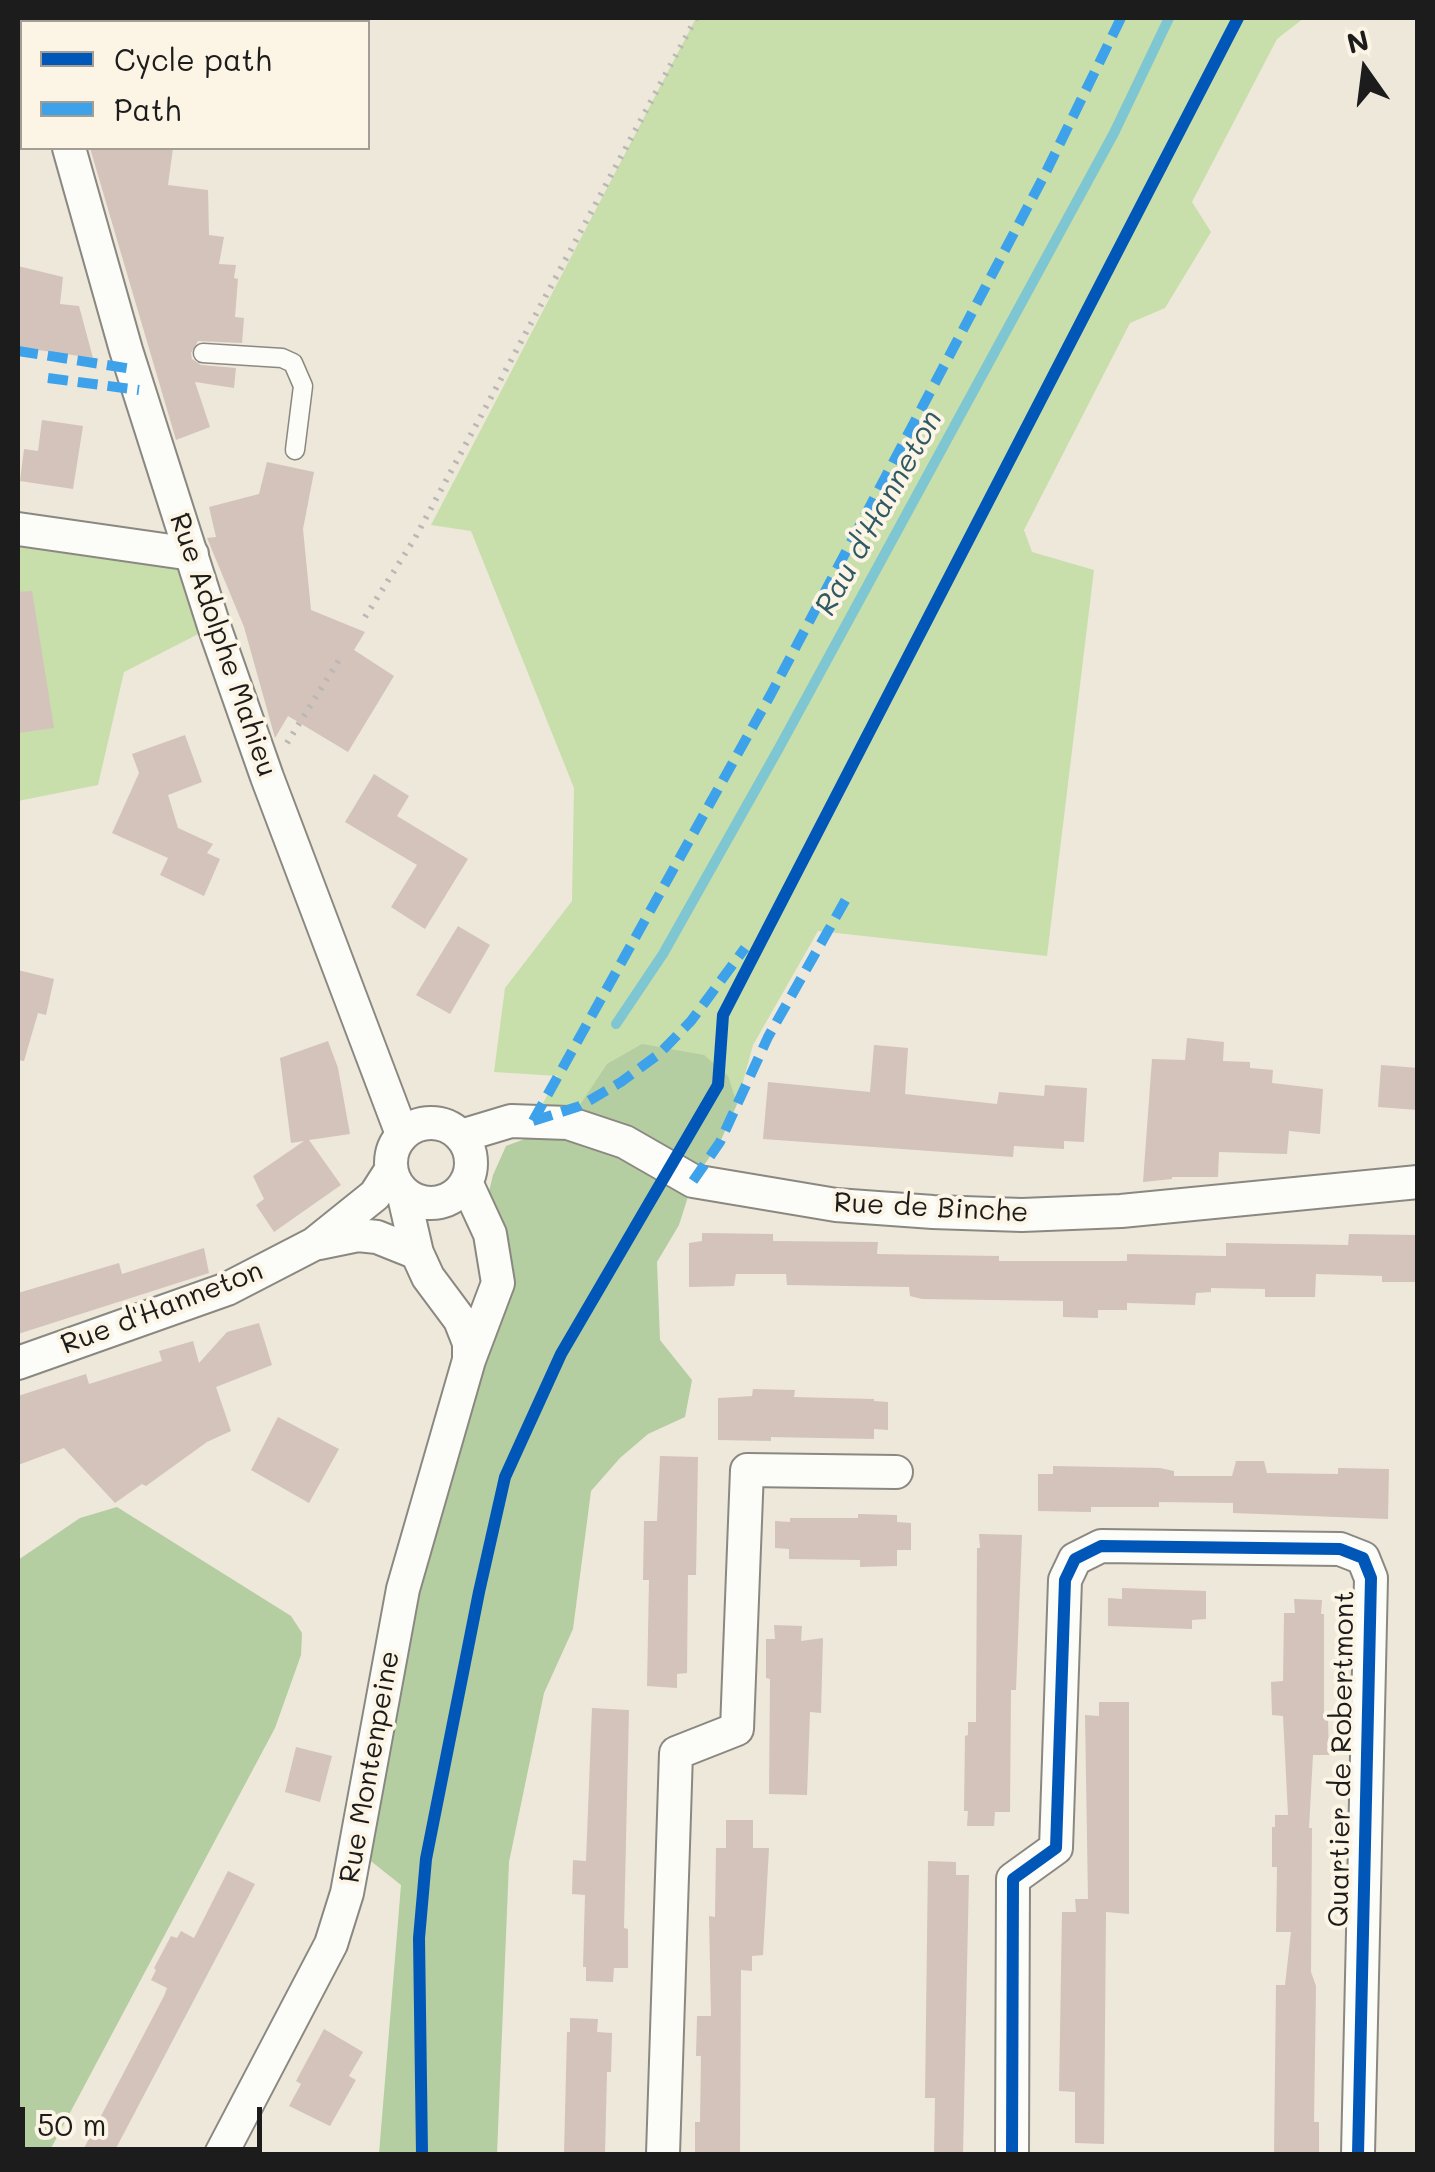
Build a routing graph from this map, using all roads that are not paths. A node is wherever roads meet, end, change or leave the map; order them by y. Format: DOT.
graph roads {
  1 [pos="70,150"];
  2 [pos="203,352"];
  3 [pos="296,450"];
  4 [pos="18,530"];
  5 [pos="192,554"];
  6 [pos="402,1134"];
  7 [pos="460,1136"];
  8 [pos="397,1181"];
  9 [pos="466,1182"];
  10 [pos="1418,1182"];
  11 [pos="314,1244"];
  12 [pos="416,1253"];
  13 [pos="469,1360"];
  14 [pos="18,1364"];
  15 [pos="896,1472"];
  16 [pos="221,2154"];
  17 [pos="663,2154"];
  18 [pos="1012,2154"];
  19 [pos="1358,2154"];
  1 -- 5 [label="street, Rue Adolphe Mahieu"];
  2 -- 3 [label="lane"];
  4 -- 5 [label="street"];
  5 -- 6 [label="street, Rue Adolphe Mahieu"];
  6 -- 7 [label="street"];
  6 -- 8 [label="street"];
  7 -- 9 [label="street"];
  7 -- 10 [label="street, Rue de Binche"];
  8 -- 9 [label="street"];
  8 -- 11 [label="street, Rue d'Hanneton"];
  8 -- 12 [label="street"];
  9 -- 13 [label="street, Rue Montenpeine"];
  11 -- 12 [label="street"];
  11 -- 14 [label="street, Rue d'Hanneton"];
  12 -- 13 [label="street"];
  13 -- 16 [label="street, Rue Montenpeine"];
  15 -- 17 [label="street"];
  18 -- 19 [label="street, Quartier de Robertmont"];
}
